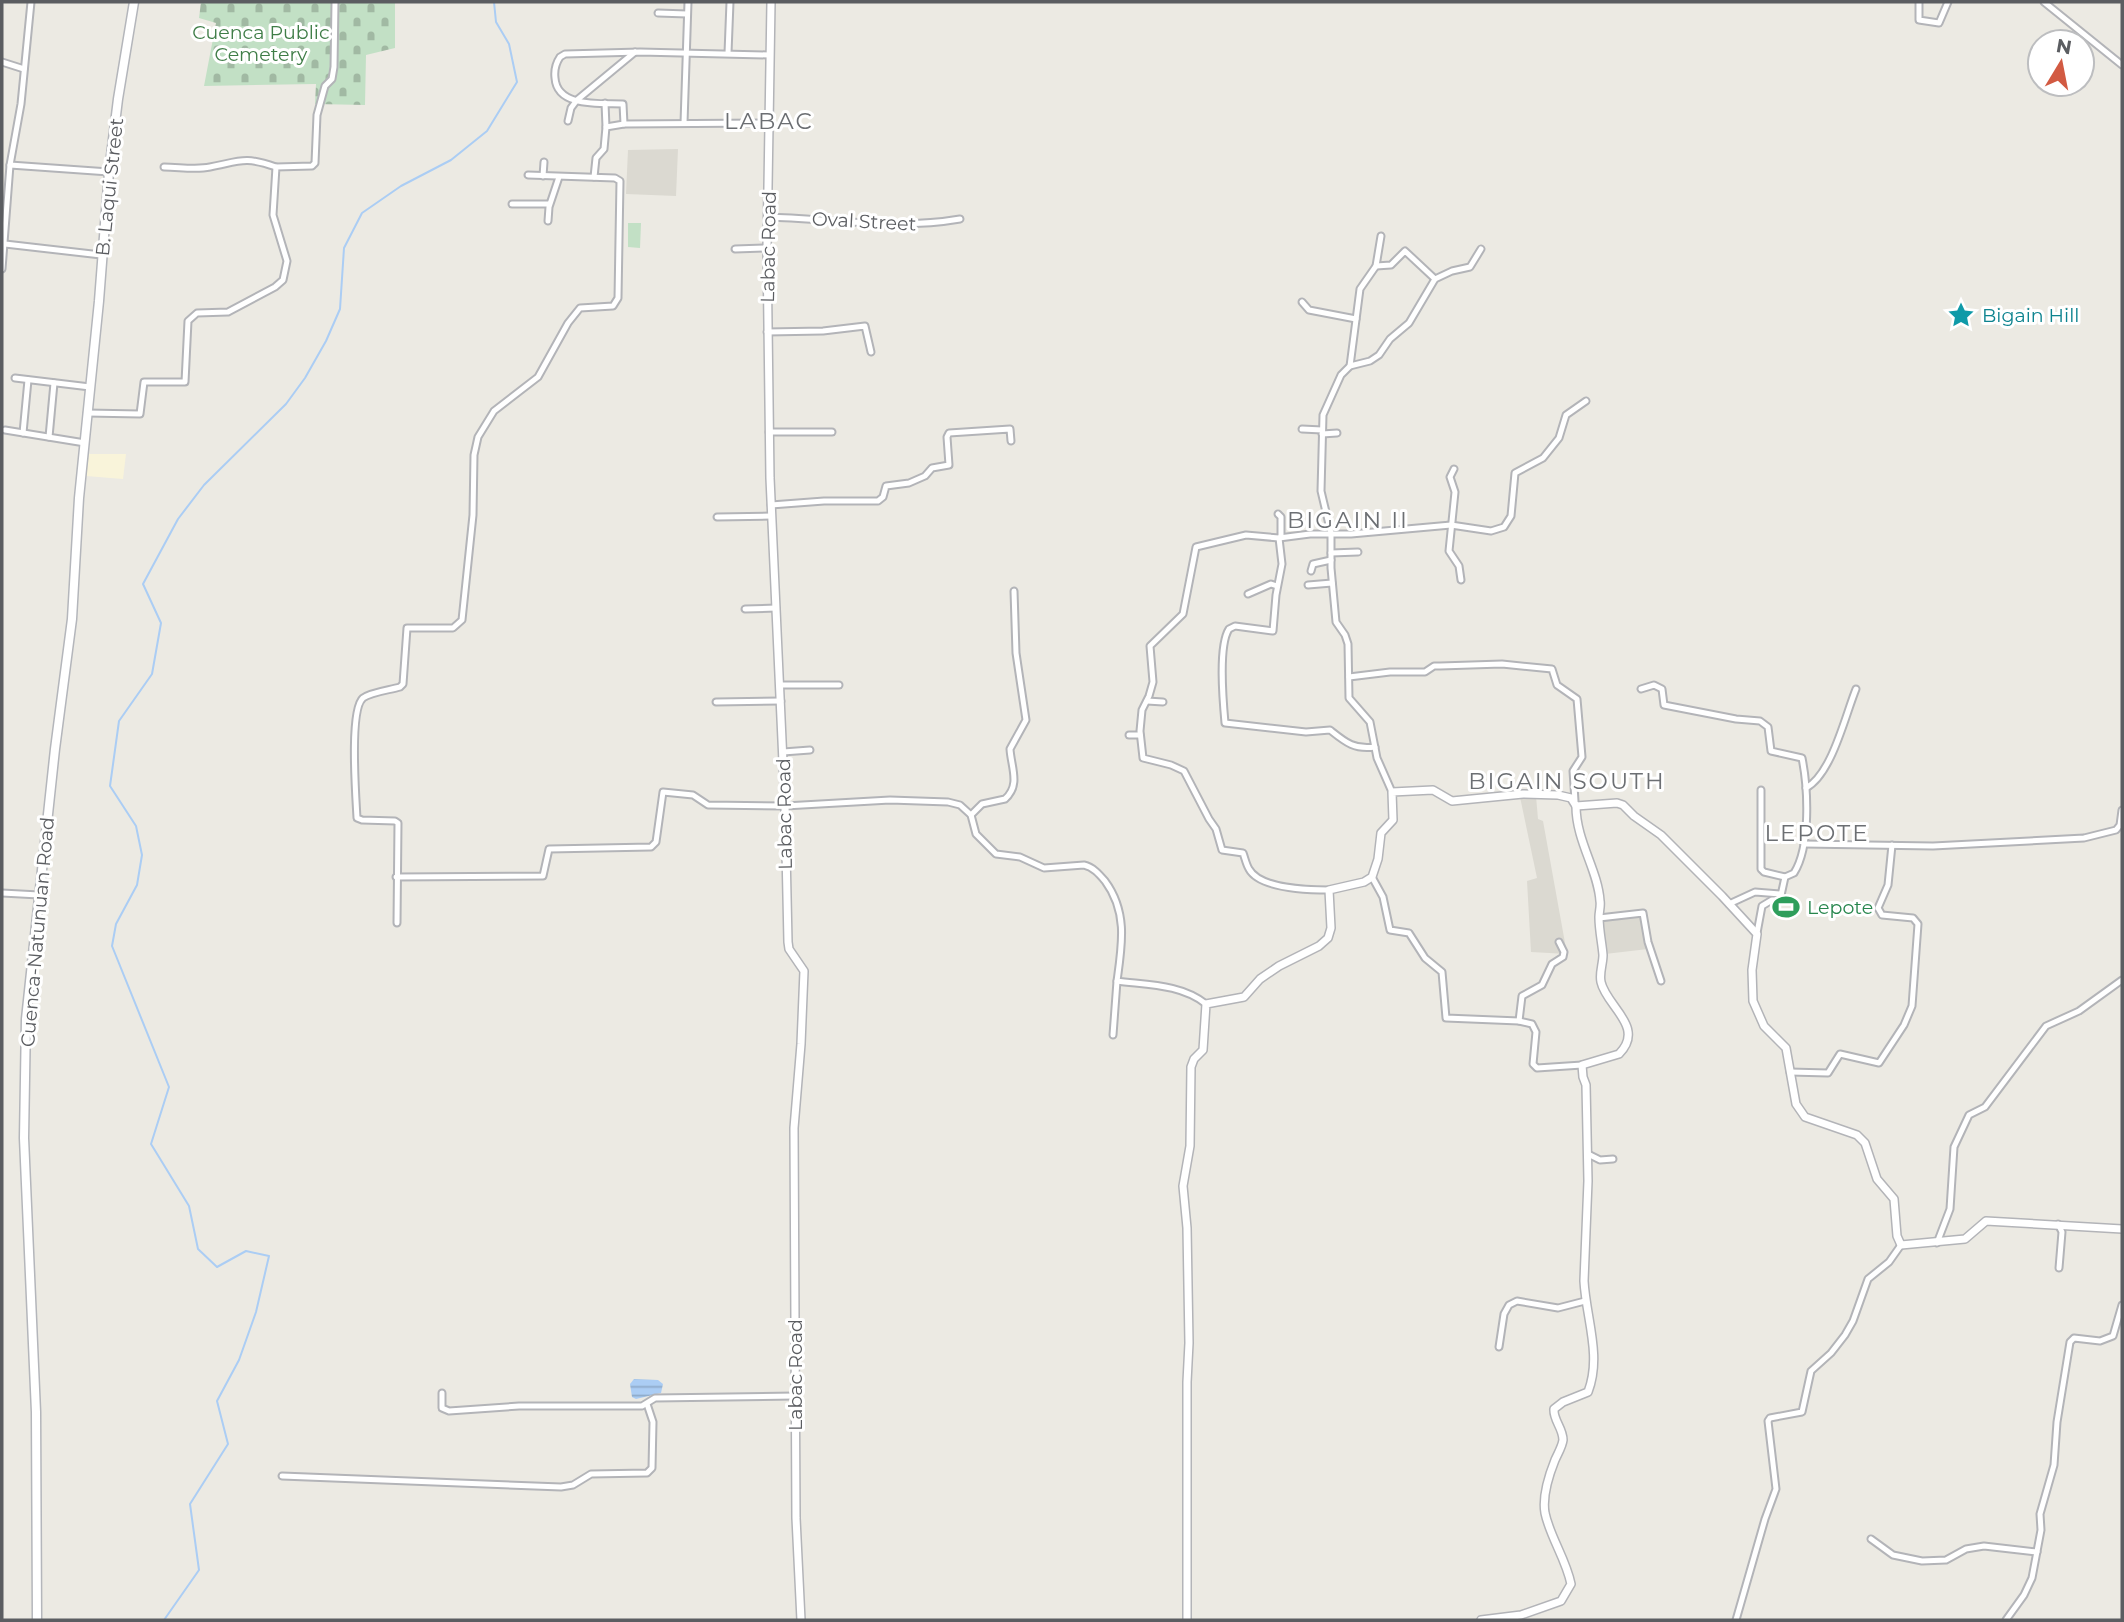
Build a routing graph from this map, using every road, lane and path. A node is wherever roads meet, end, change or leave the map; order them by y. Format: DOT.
graph roads {
  1 [pos="31,2"];
  2 [pos="134,2"];
  3 [pos="335,2"];
  4 [pos="688,2"];
  5 [pos="730,2"];
  6 [pos="771,2"];
  7 [pos="1919,2"];
  8 [pos="1948,2"];
  9 [pos="2044,2"];
  10 [pos="658,13"];
  11 [pos="687,14"];
  12 [pos="635,52"];
  13 [pos="686,52"];
  14 [pos="728,53"];
  15 [pos="769,55"];
  16 [pos="2,62"];
  17 [pos="2122,65"];
  18 [pos="24,69"];
  19 [pos="577,100"];
  20 [pos="605,103"];
  21 [pos="568,121"];
  22 [pos="684,123"];
  23 [pos="770,123"];
  24 [pos="624,124"];
  25 [pos="606,127"];
  26 [pos="544,162"];
  27 [pos="10,165"];
  28 [pos="164,167"];
  29 [pos="276,167"];
  30 [pos="109,172"];
  31 [pos="528,175"];
  32 [pos="543,176"];
  33 [pos="559,177"];
  34 [pos="594,177"];
  35 [pos="512,204"];
  36 [pos="550,204"];
  37 [pos="768,217"];
  38 [pos="960,219"];
  39 [pos="548,221"];
  40 [pos="1381,236"];
  41 [pos="5,244"];
  42 [pos="767,248"];
  43 [pos="735,249"];
  44 [pos="1481,249"];
  45 [pos="102,255"];
  46 [pos="1376,266"];
  47 [pos="2,269"];
  48 [pos="1435,279"];
  49 [pos="1302,302"];
  50 [pos="1356,319"];
  51 [pos="767,332"];
  52 [pos="871,352"];
  53 [pos="1350,366"];
  54 [pos="92,373"];
  55 [pos="15,378"];
  56 [pos="28,380"];
  57 [pos="54,383"];
  58 [pos="90,387"];
  59 [pos="1586,401"];
  60 [pos="87,413"];
  61 [pos="1302,429"];
  62 [pos="5,430"];
  63 [pos="769,432"];
  64 [pos="832,432"];
  65 [pos="1322,432"];
  66 [pos="23,433"];
  67 [pos="1337,433"];
  68 [pos="49,437"];
  69 [pos="1011,441"];
  70 [pos="85,443"];
  71 [pos="1454,468"];
  72 [pos="771,505"];
  73 [pos="1278,514"];
  74 [pos="771,516"];
  75 [pos="717,517"];
  76 [pos="1451,525"];
  77 [pos="1331,533"];
  78 [pos="1280,538"];
  79 [pos="1358,552"];
  80 [pos="1331,557"];
  81 [pos="1311,571"];
  82 [pos="1461,580"];
  83 [pos="1332,583"];
  84 [pos="1308,585"];
  85 [pos="1277,586"];
  86 [pos="1014,592"];
  87 [pos="1248,594"];
  88 [pos="776,608"];
  89 [pos="746,609"];
  90 [pos="1349,677"];
  91 [pos="780,685"];
  92 [pos="839,685"];
  93 [pos="1641,689"];
  94 [pos="1856,689"];
  95 [pos="781,701"];
  96 [pos="1147,701"];
  97 [pos="716,702"];
  98 [pos="1163,702"];
  99 [pos="1129,735"];
  100 [pos="1140,735"];
  101 [pos="1375,747"];
  102 [pos="810,750"];
  103 [pos="783,752"];
  104 [pos="1806,788"];
  105 [pos="1761,790"];
  106 [pos="1392,792"];
  107 [pos="1575,803"];
  108 [pos="785,806"];
  109 [pos="2122,810"];
  110 [pos="971,815"];
  111 [pos="1804,844"];
  112 [pos="1892,845"];
  113 [pos="396,877"];
  114 [pos="1372,877"];
  115 [pos="1785,877"];
  116 [pos="1329,890"];
  117 [pos="2,892"];
  118 [pos="1781,894"];
  119 [pos="39,895"];
  120 [pos="1729,904"];
  121 [pos="1599,918"];
  122 [pos="397,923"];
  123 [pos="1757,934"];
  124 [pos="1559,942"];
  125 [pos="2122,980"];
  126 [pos="1117,981"];
  127 [pos="1661,981"];
  128 [pos="1206,1004"];
  129 [pos="1519,1021"];
  130 [pos="1113,1035"];
  131 [pos="1582,1065"];
  132 [pos="1790,1072"];
  133 [pos="1588,1154"];
  134 [pos="1613,1159"];
  135 [pos="2058,1224"];
  136 [pos="2122,1229"];
  137 [pos="1937,1243"];
  138 [pos="1901,1245"];
  139 [pos="2059,1268"];
  140 [pos="1585,1301"];
  141 [pos="2122,1305"];
  142 [pos="1499,1346"];
  143 [pos="442,1394"];
  144 [pos="795,1396"];
  145 [pos="647,1404"];
  146 [pos="282,1476"];
  147 [pos="1871,1539"];
  148 [pos="2037,1552"];
  149 [pos="37,1620"];
  150 [pos="801,1620"];
  151 [pos="1187,1620"];
  152 [pos="1481,1620"];
  153 [pos="1736,1620"];
  154 [pos="2006,1620"];
  1 -- 18 [label="street"];
  2 -- 30 [label="main road, B. Laqui Street"];
  3 -- 29 [label="street"];
  4 -- 11 [label="street"];
  5 -- 14 [label="street"];
  6 -- 15 [label="street, Labac Road"];
  7 -- 8 [label="street"];
  9 -- 17 [label="street"];
  10 -- 11 [label="street"];
  11 -- 13 [label="street"];
  12 -- 13 [label="street"];
  12 -- 19 [label="street"];
  12 -- 19 [label="street"];
  13 -- 14 [label="street"];
  13 -- 22 [label="street"];
  14 -- 15 [label="street"];
  15 -- 23 [label="street, Labac Road"];
  16 -- 18 [label="street"];
  18 -- 27 [label="street"];
  19 -- 20 [label="street"];
  19 -- 21 [label="street"];
  20 -- 24 [label="street"];
  20 -- 25 [label="street"];
  22 -- 23 [label="street"];
  22 -- 24 [label="street"];
  23 -- 37 [label="street, Labac Road"];
  24 -- 25 [label="street"];
  25 -- 34 [label="street"];
  26 -- 32 [label="street"];
  27 -- 30 [label="street"];
  27 -- 41 [label="street"];
  28 -- 29 [label="street"];
  29 -- 60 [label="street"];
  30 -- 45 [label="main road, B. Laqui Street"];
  31 -- 32 [label="street"];
  32 -- 33 [label="street"];
  33 -- 34 [label="street"];
  33 -- 36 [label="street"];
  34 -- 113 [label="street"];
  35 -- 36 [label="street"];
  36 -- 39 [label="street"];
  37 -- 38 [label="street, Oval Street"];
  37 -- 42 [label="street, Labac Road"];
  40 -- 46 [label="street"];
  41 -- 45 [label="street"];
  41 -- 47 [label="street"];
  42 -- 43 [label="street"];
  42 -- 51 [label="street, Labac Road"];
  44 -- 48 [label="street"];
  45 -- 54 [label="main road, B. Laqui Street"];
  46 -- 48 [label="street"];
  46 -- 50 [label="street"];
  48 -- 53 [label="street"];
  49 -- 50 [label="street"];
  50 -- 53 [label="street"];
  51 -- 52 [label="street"];
  51 -- 63 [label="street, Labac Road"];
  53 -- 65 [label="street"];
  54 -- 58 [label="main road, Cuenca-Natunuan Road"];
  55 -- 56 [label="street"];
  56 -- 57 [label="street"];
  56 -- 66 [label="street"];
  57 -- 58 [label="street"];
  57 -- 68 [label="street"];
  58 -- 60 [label="main road, Cuenca-Natunuan Road"];
  59 -- 76 [label="street"];
  60 -- 70 [label="main road, Cuenca-Natunuan Road"];
  61 -- 65 [label="street"];
  62 -- 66 [label="street"];
  63 -- 64 [label="street"];
  63 -- 72 [label="street, Labac Road"];
  65 -- 67 [label="street"];
  65 -- 77 [label="street"];
  66 -- 68 [label="street"];
  68 -- 70 [label="street"];
  69 -- 72 [label="street"];
  70 -- 119 [label="main road, Cuenca-Natunuan Road"];
  71 -- 76 [label="street"];
  72 -- 74 [label="street, Labac Road"];
  73 -- 78 [label="street"];
  74 -- 75 [label="street"];
  74 -- 88 [label="street, Labac Road"];
  76 -- 77 [label="street"];
  76 -- 82 [label="street"];
  77 -- 78 [label="street"];
  77 -- 80 [label="street"];
  78 -- 85 [label="street"];
  78 -- 96 [label="street"];
  79 -- 80 [label="street"];
  80 -- 81 [label="street"];
  80 -- 83 [label="street"];
  83 -- 84 [label="street"];
  83 -- 90 [label="street"];
  85 -- 87 [label="street"];
  85 -- 101 [label="street"];
  86 -- 110 [label="street"];
  88 -- 89 [label="street"];
  88 -- 91 [label="street, Labac Road"];
  90 -- 101 [label="street"];
  90 -- 107 [label="street"];
  91 -- 92 [label="street"];
  91 -- 95 [label="street, Labac Road"];
  93 -- 104 [label="street"];
  94 -- 104 [label="street"];
  95 -- 97 [label="street"];
  95 -- 103 [label="street, Labac Road"];
  96 -- 98 [label="street"];
  96 -- 100 [label="street"];
  99 -- 100 [label="street"];
  100 -- 116 [label="street"];
  101 -- 106 [label="street"];
  102 -- 103 [label="street"];
  103 -- 108 [label="street, Labac Road"];
  104 -- 111 [label="street"];
  105 -- 115 [label="street"];
  106 -- 107 [label="street"];
  106 -- 114 [label="street"];
  107 -- 120 [label="street"];
  107 -- 121 [label="street"];
  108 -- 110 [label="street"];
  108 -- 113 [label="street"];
  108 -- 144 [label="street, Labac Road"];
  109 -- 112 [label="street"];
  110 -- 126 [label="street"];
  111 -- 112 [label="street"];
  111 -- 115 [label="street"];
  112 -- 132 [label="street"];
  113 -- 122 [label="street"];
  114 -- 116 [label="street"];
  114 -- 129 [label="street"];
  115 -- 118 [label="street"];
  116 -- 128 [label="street"];
  117 -- 119 [label="street"];
  118 -- 120 [label="street"];
  118 -- 123 [label="street"];
  119 -- 149 [label="main road, Cuenca-Natunuan Road"];
  120 -- 123 [label="street"];
  121 -- 127 [label="street"];
  121 -- 131 [label="street"];
  123 -- 132 [label="street"];
  124 -- 129 [label="street"];
  125 -- 137 [label="street"];
  126 -- 128 [label="street"];
  126 -- 130 [label="street"];
  128 -- 151 [label="street"];
  129 -- 131 [label="street"];
  131 -- 133 [label="street"];
  132 -- 138 [label="street"];
  133 -- 134 [label="street"];
  133 -- 140 [label="street"];
  135 -- 136 [label="street"];
  135 -- 137 [label="street"];
  135 -- 139 [label="street"];
  137 -- 138 [label="street"];
  138 -- 153 [label="street"];
  140 -- 142 [label="street"];
  140 -- 152 [label="street"];
  141 -- 148 [label="street"];
  143 -- 145 [label="street"];
  144 -- 145 [label="street"];
  144 -- 150 [label="street, Labac Road"];
  145 -- 146 [label="street"];
  147 -- 148 [label="street"];
  148 -- 154 [label="street"];
}
